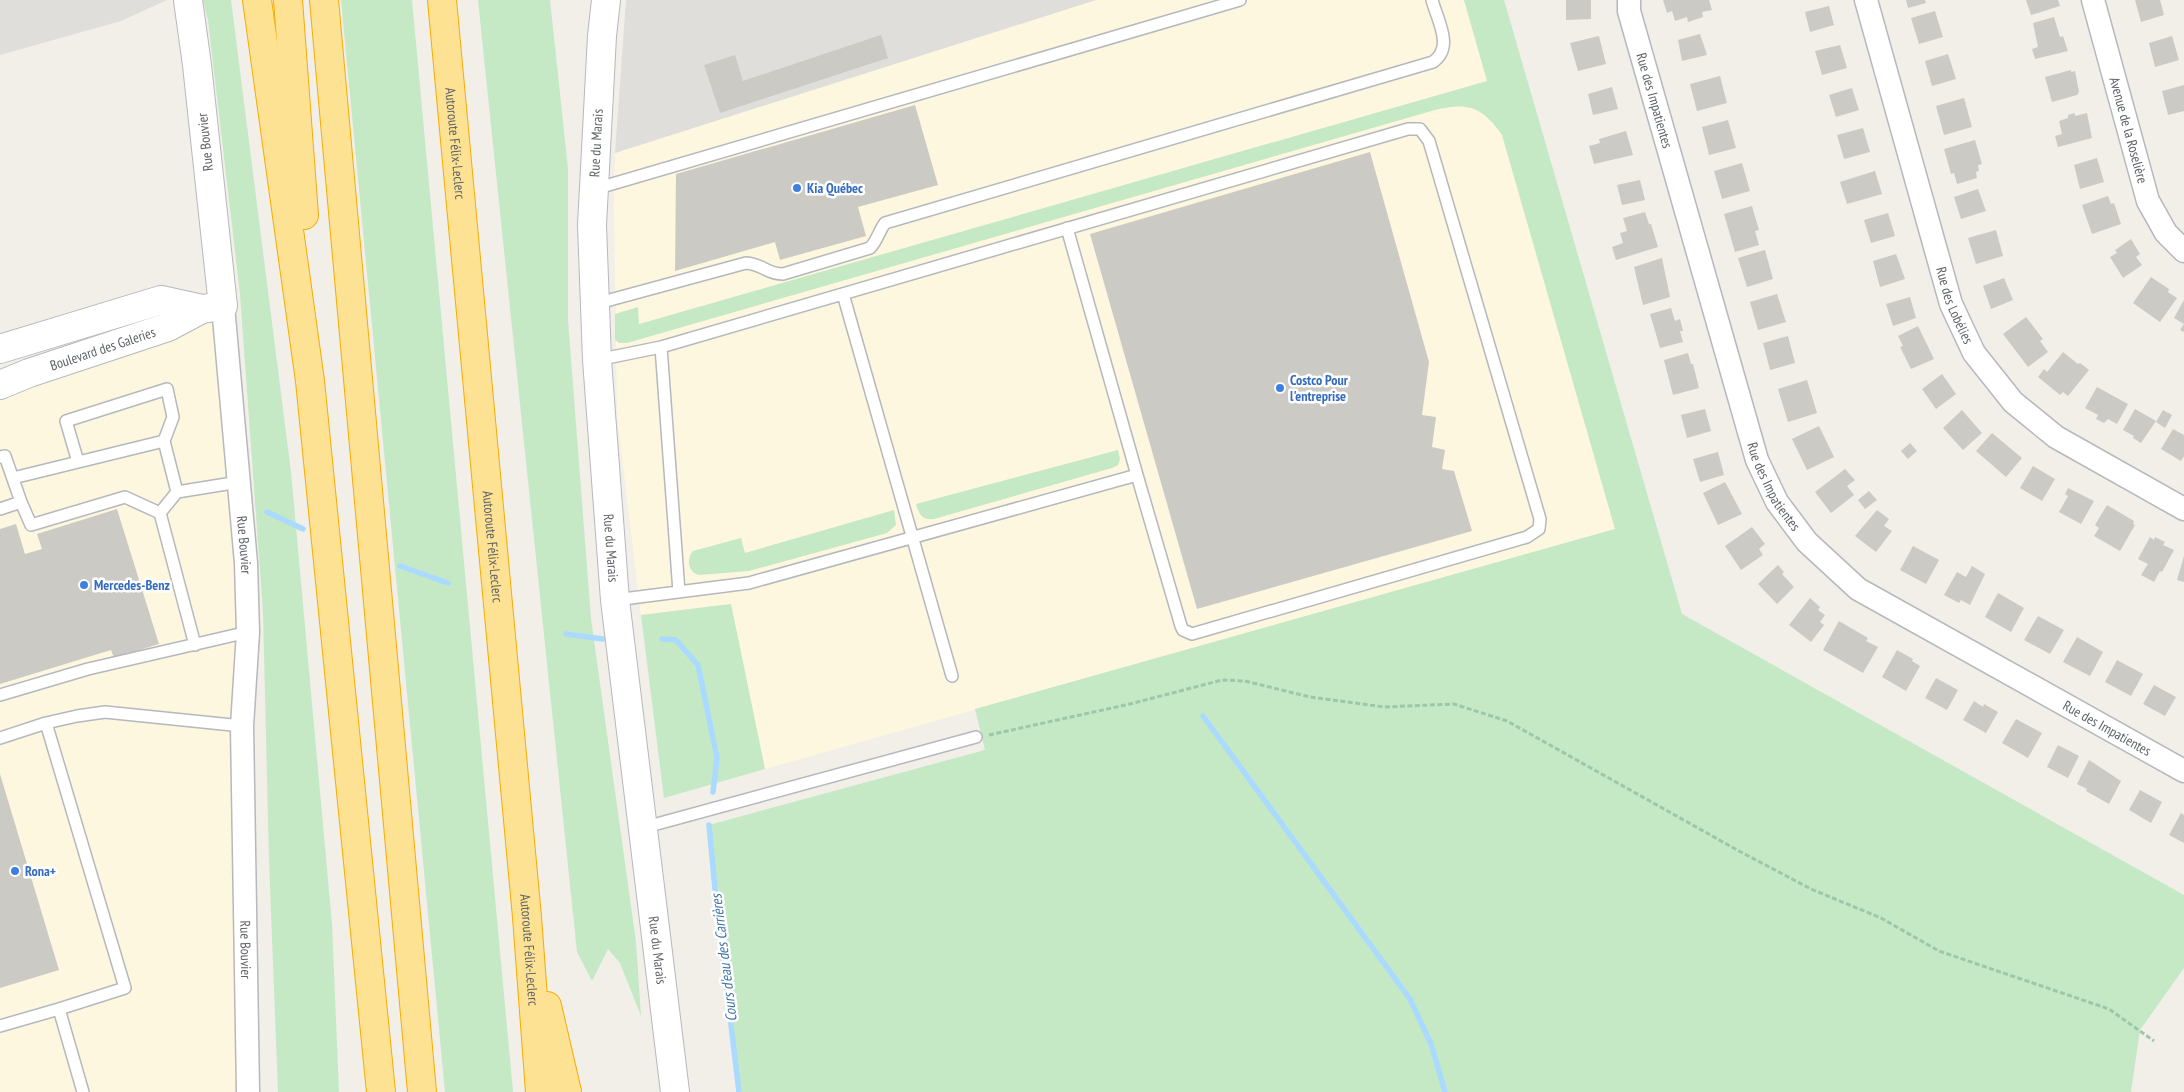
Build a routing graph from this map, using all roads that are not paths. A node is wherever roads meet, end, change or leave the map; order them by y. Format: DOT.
graph roads {
  1 [pos="188,0"];
  2 [pos="257,0"];
  3 [pos="288,0"];
  4 [pos="324,0"];
  5 [pos="442,0"];
  6 [pos="606,0"];
  7 [pos="1240,0"];
  8 [pos="1432,0"];
  9 [pos="1629,0"];
  10 [pos="1866,0"];
  11 [pos="2093,0"];
  12 [pos="593,189"];
  13 [pos="1067,228"];
  14 [pos="2184,251"];
  15 [pos="843,294"];
  16 [pos="595,304"];
  17 [pos="213,308"];
  18 [pos="661,347"];
  19 [pos="0,349"];
  20 [pos="598,360"];
  21 [pos="310,381"];
  22 [pos="0,385"];
  23 [pos="164,441"];
  24 [pos="0,458"];
  25 [pos="78,462"];
  26 [pos="1137,475"];
  27 [pos="13,478"];
  28 [pos="239,482"];
  29 [pos="177,492"];
  30 [pos="21,502"];
  31 [pos="0,509"];
  32 [pos="2184,509"];
  33 [pos="160,513"];
  34 [pos="912,537"];
  35 [pos="679,592"];
  36 [pos="616,600"];
  37 [pos="248,632"];
  38 [pos="195,645"];
  39 [pos="952,676"];
  40 [pos="0,695"];
  41 [pos="46,723"];
  42 [pos="242,726"];
  43 [pos="976,737"];
  44 [pos="0,738"];
  45 [pos="2184,771"];
  46 [pos="642,828"];
  47 [pos="527,917"];
  48 [pos="371,988"];
  49 [pos="59,1009"];
  50 [pos="0,1026"];
  51 [pos="83,1092"];
  52 [pos="248,1092"];
  53 [pos="368,1092"];
  54 [pos="381,1092"];
  55 [pos="422,1092"];
  56 [pos="540,1092"];
  57 [pos="567,1092"];
  58 [pos="675,1092"];
  1 -- 17 [label="street, Rue Bouvier"];
  2 -- 21 [label="highway"];
  3 -- 21 [label="highway"];
  4 -- 55 [label="highway"];
  5 -- 47 [label="highway, Autoroute Félix-Leclerc"];
  6 -- 12 [label="street, Rue du Marais"];
  7 -- 12 [label="lane"];
  8 -- 16 [label="lane"];
  9 -- 45 [label="street, Rue des Impatientes"];
  10 -- 32 [label="street, Rue des Lobélies"];
  11 -- 14 [label="street, Avenue de la Roselière"];
  12 -- 16 [label="street, Rue du Marais"];
  13 -- 15 [label="lane"];
  13 -- 26 [label="lane"];
  13 -- 26 [label="lane"];
  15 -- 18 [label="lane"];
  15 -- 34 [label="lane"];
  16 -- 20 [label="street, Rue du Marais"];
  17 -- 19 [label="street, Boulevard des Galeries"];
  17 -- 22 [label="street, Boulevard des Galeries"];
  17 -- 28 [label="street, Rue Bouvier"];
  18 -- 20 [label="lane"];
  18 -- 35 [label="lane"];
  20 -- 36 [label="street, Rue du Marais"];
  21 -- 48 [label="highway"];
  23 -- 25 [label="lane"];
  23 -- 25 [label="lane"];
  23 -- 29 [label="lane"];
  24 -- 27 [label="lane"];
  25 -- 27 [label="lane"];
  26 -- 34 [label="lane"];
  27 -- 30 [label="lane"];
  28 -- 29 [label="lane"];
  28 -- 37 [label="street, Rue Bouvier"];
  29 -- 33 [label="lane"];
  30 -- 31 [label="lane"];
  30 -- 33 [label="lane"];
  33 -- 38 [label="lane"];
  34 -- 35 [label="lane"];
  34 -- 39 [label="lane"];
  35 -- 36 [label="lane"];
  36 -- 46 [label="street, Rue du Marais"];
  37 -- 38 [label="lane"];
  37 -- 42 [label="street, Rue Bouvier"];
  38 -- 40 [label="lane"];
  41 -- 42 [label="lane"];
  41 -- 44 [label="lane"];
  41 -- 49 [label="lane"];
  42 -- 52 [label="street, Rue Bouvier"];
  43 -- 46 [label="lane"];
  46 -- 58 [label="street, Rue du Marais"];
  47 -- 56 [label="highway, Autoroute Félix-Leclerc"];
  47 -- 57 [label="highway"];
  48 -- 53 [label="highway"];
  48 -- 54 [label="highway"];
  49 -- 50 [label="lane"];
  49 -- 51 [label="lane"];
}
